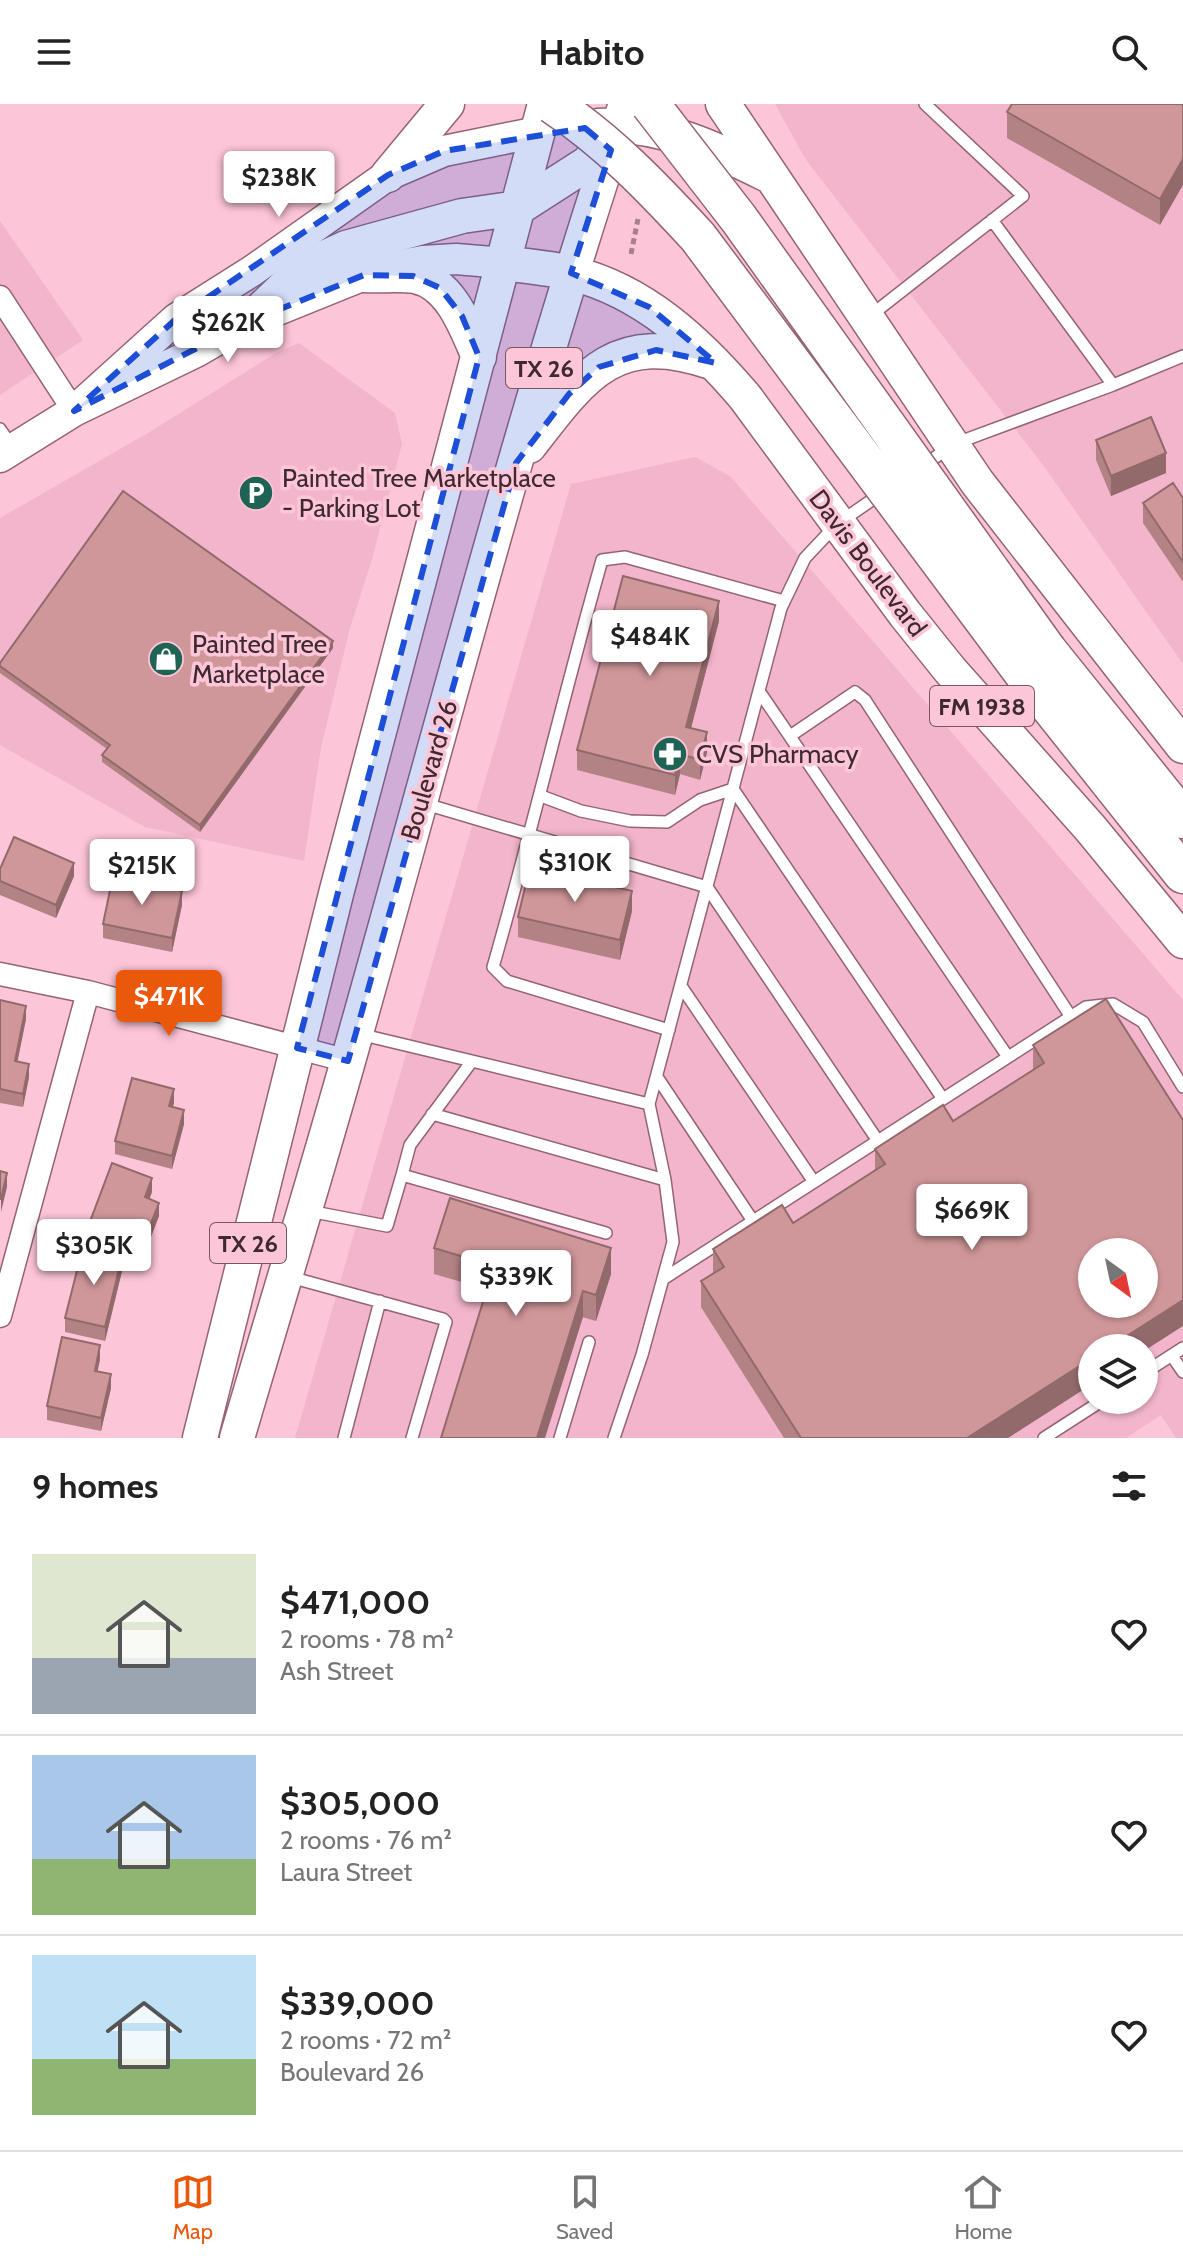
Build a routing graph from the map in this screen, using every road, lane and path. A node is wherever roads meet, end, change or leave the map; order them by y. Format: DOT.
graph roads {
  1 [pos="447,104"];
  2 [pos="723,104"];
  3 [pos="925,104"];
  4 [pos="632,111"];
  5 [pos="545,113"];
  6 [pos="388,175"];
  7 [pos="770,177"];
  8 [pos="518,208"];
  9 [pos="992,220"];
  10 [pos="504,263"];
  11 [pos="571,273"];
  12 [pos="364,275"];
  13 [pos="0,297"];
  14 [pos="867,319"];
  15 [pos="248,322"];
  16 [pos="1183,356"];
  17 [pos="479,357"];
  18 [pos="716,363"];
  19 [pos="1113,385"];
  20 [pos="74,411"];
  21 [pos="954,444"];
  22 [pos="4,445"];
  23 [pos="516,463"];
  24 [pos="837,524"];
  25 [pos="784,601"];
  26 [pos="1036,662"];
  27 [pos="759,691"];
  28 [pos="790,736"];
  29 [pos="1183,746"];
  30 [pos="733,789"];
  31 [pos="541,796"];
  32 [pos="420,803"];
  33 [pos="1183,819"];
  34 [pos="531,835"];
  35 [pos="1183,874"];
  36 [pos="707,887"];
  37 [pos="1183,941"];
  38 [pos="0,974"];
  39 [pos="681,986"];
  40 [pos="88,992"];
  41 [pos="1071,1017"];
  42 [pos="669,1030"];
  43 [pos="352,1047"];
  44 [pos="297,1048"];
  45 [pos="1008,1057"];
  46 [pos="472,1061"];
  47 [pos="657,1077"];
  48 [pos="1183,1087"];
  49 [pos="943,1099"];
  50 [pos="649,1104"];
  51 [pos="432,1114"];
  52 [pos="878,1141"];
  53 [pos="402,1175"];
  54 [pos="665,1180"];
  55 [pos="814,1182"];
  56 [pos="304,1211"];
  57 [pos="753,1221"];
  58 [pos="606,1233"];
  59 [pos="285,1276"];
  60 [pos="663,1279"];
  61 [pos="380,1301"];
  62 [pos="0,1316"];
  63 [pos="589,1342"];
  64 [pos="1183,1348"];
  65 [pos="1172,1356"];
  66 [pos="1158,1364"];
  67 [pos="1183,1372"];
  68 [pos="1081,1414"];
  69 [pos="200,1438"];
  70 [pos="237,1438"];
  71 [pos="344,1438"];
  72 [pos="412,1438"];
  73 [pos="560,1438"];
  74 [pos="614,1438"];
  75 [pos="1044,1438"];
  1 -- 6 [label="main road"];
  2 -- 7 [label="main road"];
  3 -- 9 [label="lane"];
  4 -- 5 [label="main road"];
  4 -- 7 [label="main road"];
  4 -- 8 [label="main road"];
  4 -- 11 [label="main road, Boulevard 26 / TX 26"];
  4 -- 26 [label="highway, bridge"];
  5 -- 6 [label="main road"];
  5 -- 8 [label="main road, TX 26"];
  5 -- 26 [label="highway, bridge"];
  6 -- 20 [label="main road"];
  7 -- 14 [label="main road"];
  8 -- 10 [label="main road, TX 26"];
  8 -- 15 [label="main road"];
  9 -- 14 [label="lane"];
  9 -- 19 [label="lane"];
  10 -- 11 [label="main road, Davis Boulevard / FM 1938"];
  10 -- 12 [label="main road"];
  10 -- 17 [label="main road, TX 26"];
  11 -- 18 [label="main road, Davis Boulevard / FM 1938"];
  11 -- 23 [label="main road, Boulevard 26 / TX 26"];
  12 -- 15 [label="main road"];
  12 -- 17 [label="main road"];
  13 -- 20 [label="street"];
  14 -- 21 [label="main road"];
  15 -- 20 [label="main road"];
  16 -- 19 [label="lane"];
  17 -- 44 [label="main road, TX 26"];
  18 -- 23 [label="main road"];
  18 -- 24 [label="main road, Davis Boulevard / FM 1938"];
  19 -- 21 [label="lane"];
  20 -- 22 [label="main road"];
  21 -- 24 [label="lane"];
  21 -- 29 [label="main road"];
  23 -- 32 [label="main road, Boulevard 26 / TX 26"];
  24 -- 25 [label="lane"];
  24 -- 37 [label="main road, Davis Boulevard / FM 1938"];
  25 -- 27 [label="lane"];
  25 -- 31 [label="lane"];
  26 -- 33 [label="highway"];
  26 -- 35 [label="highway"];
  27 -- 28 [label="lane"];
  27 -- 30 [label="lane"];
  28 -- 41 [label="lane"];
  28 -- 45 [label="lane"];
  30 -- 31 [label="lane"];
  30 -- 36 [label="lane"];
  30 -- 49 [label="lane"];
  31 -- 34 [label="lane"];
  32 -- 34 [label="lane"];
  32 -- 43 [label="main road, Boulevard 26 / TX 26"];
  34 -- 36 [label="lane"];
  34 -- 42 [label="lane"];
  36 -- 39 [label="lane"];
  36 -- 52 [label="lane"];
  38 -- 40 [label="street"];
  39 -- 42 [label="lane"];
  39 -- 55 [label="lane"];
  40 -- 44 [label="street"];
  40 -- 62 [label="street"];
  41 -- 45 [label="lane"];
  41 -- 48 [label="lane"];
  42 -- 47 [label="lane"];
  43 -- 44 [label="street"];
  43 -- 46 [label="lane"];
  43 -- 56 [label="main road, Boulevard 26 / TX 26"];
  44 -- 69 [label="main road, TX 26"];
  45 -- 49 [label="lane"];
  46 -- 50 [label="lane"];
  46 -- 51 [label="lane"];
  47 -- 50 [label="lane"];
  47 -- 57 [label="lane"];
  49 -- 52 [label="lane"];
  50 -- 54 [label="lane"];
  51 -- 53 [label="lane"];
  51 -- 54 [label="lane"];
  52 -- 55 [label="lane"];
  53 -- 56 [label="lane"];
  53 -- 58 [label="lane"];
  54 -- 60 [label="lane"];
  55 -- 57 [label="lane"];
  56 -- 59 [label="main road, Boulevard 26 / TX 26"];
  57 -- 60 [label="lane"];
  59 -- 61 [label="lane"];
  59 -- 70 [label="main road, Boulevard 26 / TX 26"];
  60 -- 74 [label="lane"];
  61 -- 71 [label="lane"];
  61 -- 72 [label="lane"];
  63 -- 73 [label="lane"];
  64 -- 65 [label="lane"];
  65 -- 66 [label="lane"];
  65 -- 67 [label="lane"];
  68 -- 75 [label="lane"];
}
